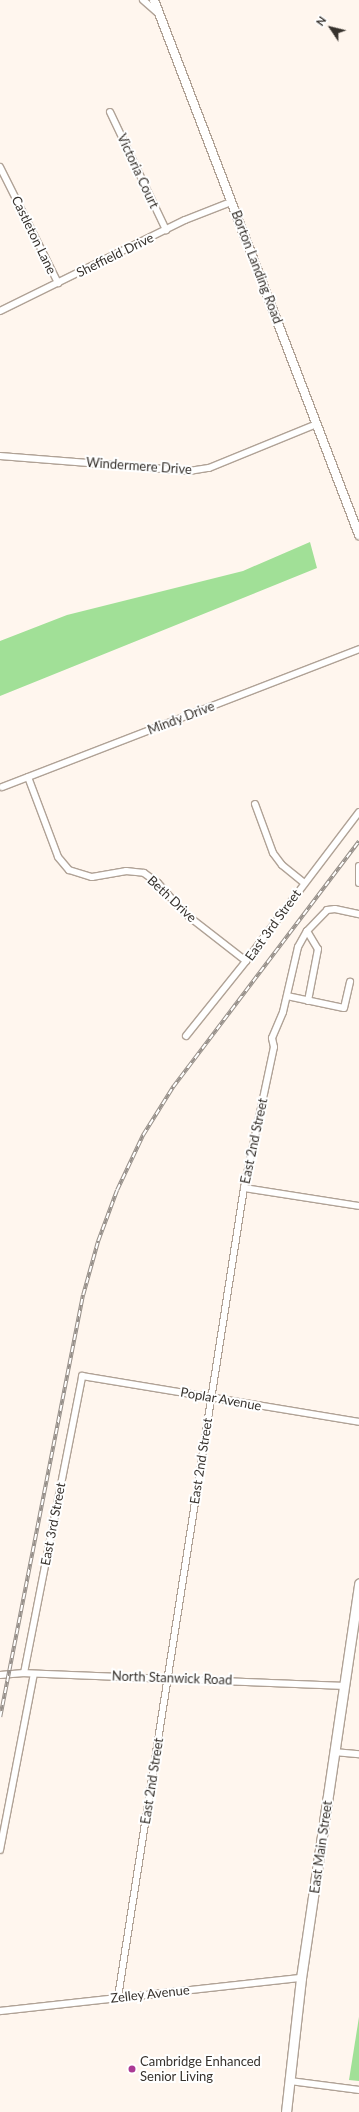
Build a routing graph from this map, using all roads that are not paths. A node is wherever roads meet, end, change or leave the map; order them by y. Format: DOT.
graph roads {
  1 [pos="142,0"];
  2 [pos="154,0"];
  3 [pos="158,13"];
  4 [pos="110,112"];
  5 [pos="0,167"];
  6 [pos="231,202"];
  7 [pos="166,230"];
  8 [pos="58,283"];
  9 [pos="0,311"];
  10 [pos="317,424"];
  11 [pos="0,456"];
  12 [pos="359,535"];
  13 [pos="359,649"];
  14 [pos="28,777"];
  15 [pos="2,787"];
  16 [pos="255,804"];
  17 [pos="359,812"];
  18 [pos="359,866"];
  19 [pos="304,883"];
  20 [pos="359,883"];
  21 [pos="359,914"];
  22 [pos="307,932"];
  23 [pos="246,961"];
  24 [pos="350,982"];
  25 [pos="287,996"];
  26 [pos="308,1000"];
  27 [pos="186,1036"];
  28 [pos="244,1188"];
  29 [pos="359,1206"];
  30 [pos="82,1376"];
  31 [pos="211,1397"];
  32 [pos="359,1422"];
  33 [pos="359,1583"];
  34 [pos="24,1673"];
  35 [pos="34,1674"];
  36 [pos="0,1675"];
  37 [pos="168,1678"];
  38 [pos="343,1686"];
  39 [pos="334,1752"];
  40 [pos="359,1754"];
  41 [pos="0,1850"];
  42 [pos="301,1978"];
  43 [pos="118,1997"];
  44 [pos="0,2010"];
  45 [pos="290,2081"];
  46 [pos="359,2090"];
  47 [pos="286,2112"];
  1 -- 3 [label="street"];
  2 -- 3 [label="street, Borton Landing Road"];
  3 -- 6 [label="street, Borton Landing Road"];
  4 -- 7 [label="street, Victoria Court"];
  5 -- 8 [label="street, Castleton Lane"];
  6 -- 7 [label="street, Sheffield Drive"];
  6 -- 10 [label="street, Borton Landing Road"];
  7 -- 8 [label="street, Sheffield Drive"];
  8 -- 9 [label="street, Sheffield Drive"];
  10 -- 11 [label="street, Windermere Drive"];
  10 -- 12 [label="street, Borton Landing Road"];
  13 -- 14 [label="street, Mindy Drive"];
  14 -- 15 [label="street, Mindy Drive"];
  14 -- 23 [label="street, Beth Drive"];
  16 -- 19 [label="street"];
  17 -- 19 [label="street, East 3rd Street"];
  18 -- 20 [label="street"];
  19 -- 23 [label="street, East 3rd Street"];
  21 -- 22 [label="street, East 2nd Street"];
  22 -- 25 [label="street, East 2nd Street"];
  22 -- 26 [label="street"];
  23 -- 27 [label="street, East 3rd Street"];
  24 -- 26 [label="street"];
  25 -- 26 [label="street"];
  25 -- 28 [label="street, East 2nd Street"];
  28 -- 29 [label="street"];
  28 -- 31 [label="street, East 2nd Street"];
  30 -- 31 [label="street, Poplar Avenue"];
  30 -- 34 [label="street, East 3rd Street"];
  31 -- 32 [label="street, Poplar Avenue"];
  31 -- 37 [label="street, East 2nd Street"];
  33 -- 38 [label="main road, East Main Street"];
  34 -- 35 [label="street, North Stanwick Road"];
  34 -- 36 [label="street, North Stanwick Road"];
  35 -- 37 [label="street, North Stanwick Road"];
  35 -- 41 [label="street"];
  37 -- 38 [label="street, North Stanwick Road"];
  37 -- 43 [label="street, East 2nd Street"];
  38 -- 39 [label="main road, East Main Street"];
  39 -- 40 [label="street"];
  39 -- 42 [label="main road, East Main Street"];
  42 -- 43 [label="street, Zelley Avenue"];
  42 -- 45 [label="main road, East Main Street"];
  43 -- 44 [label="street, Zelley Avenue"];
  45 -- 46 [label="street"];
  45 -- 47 [label="main road, East Main Street"];
}
